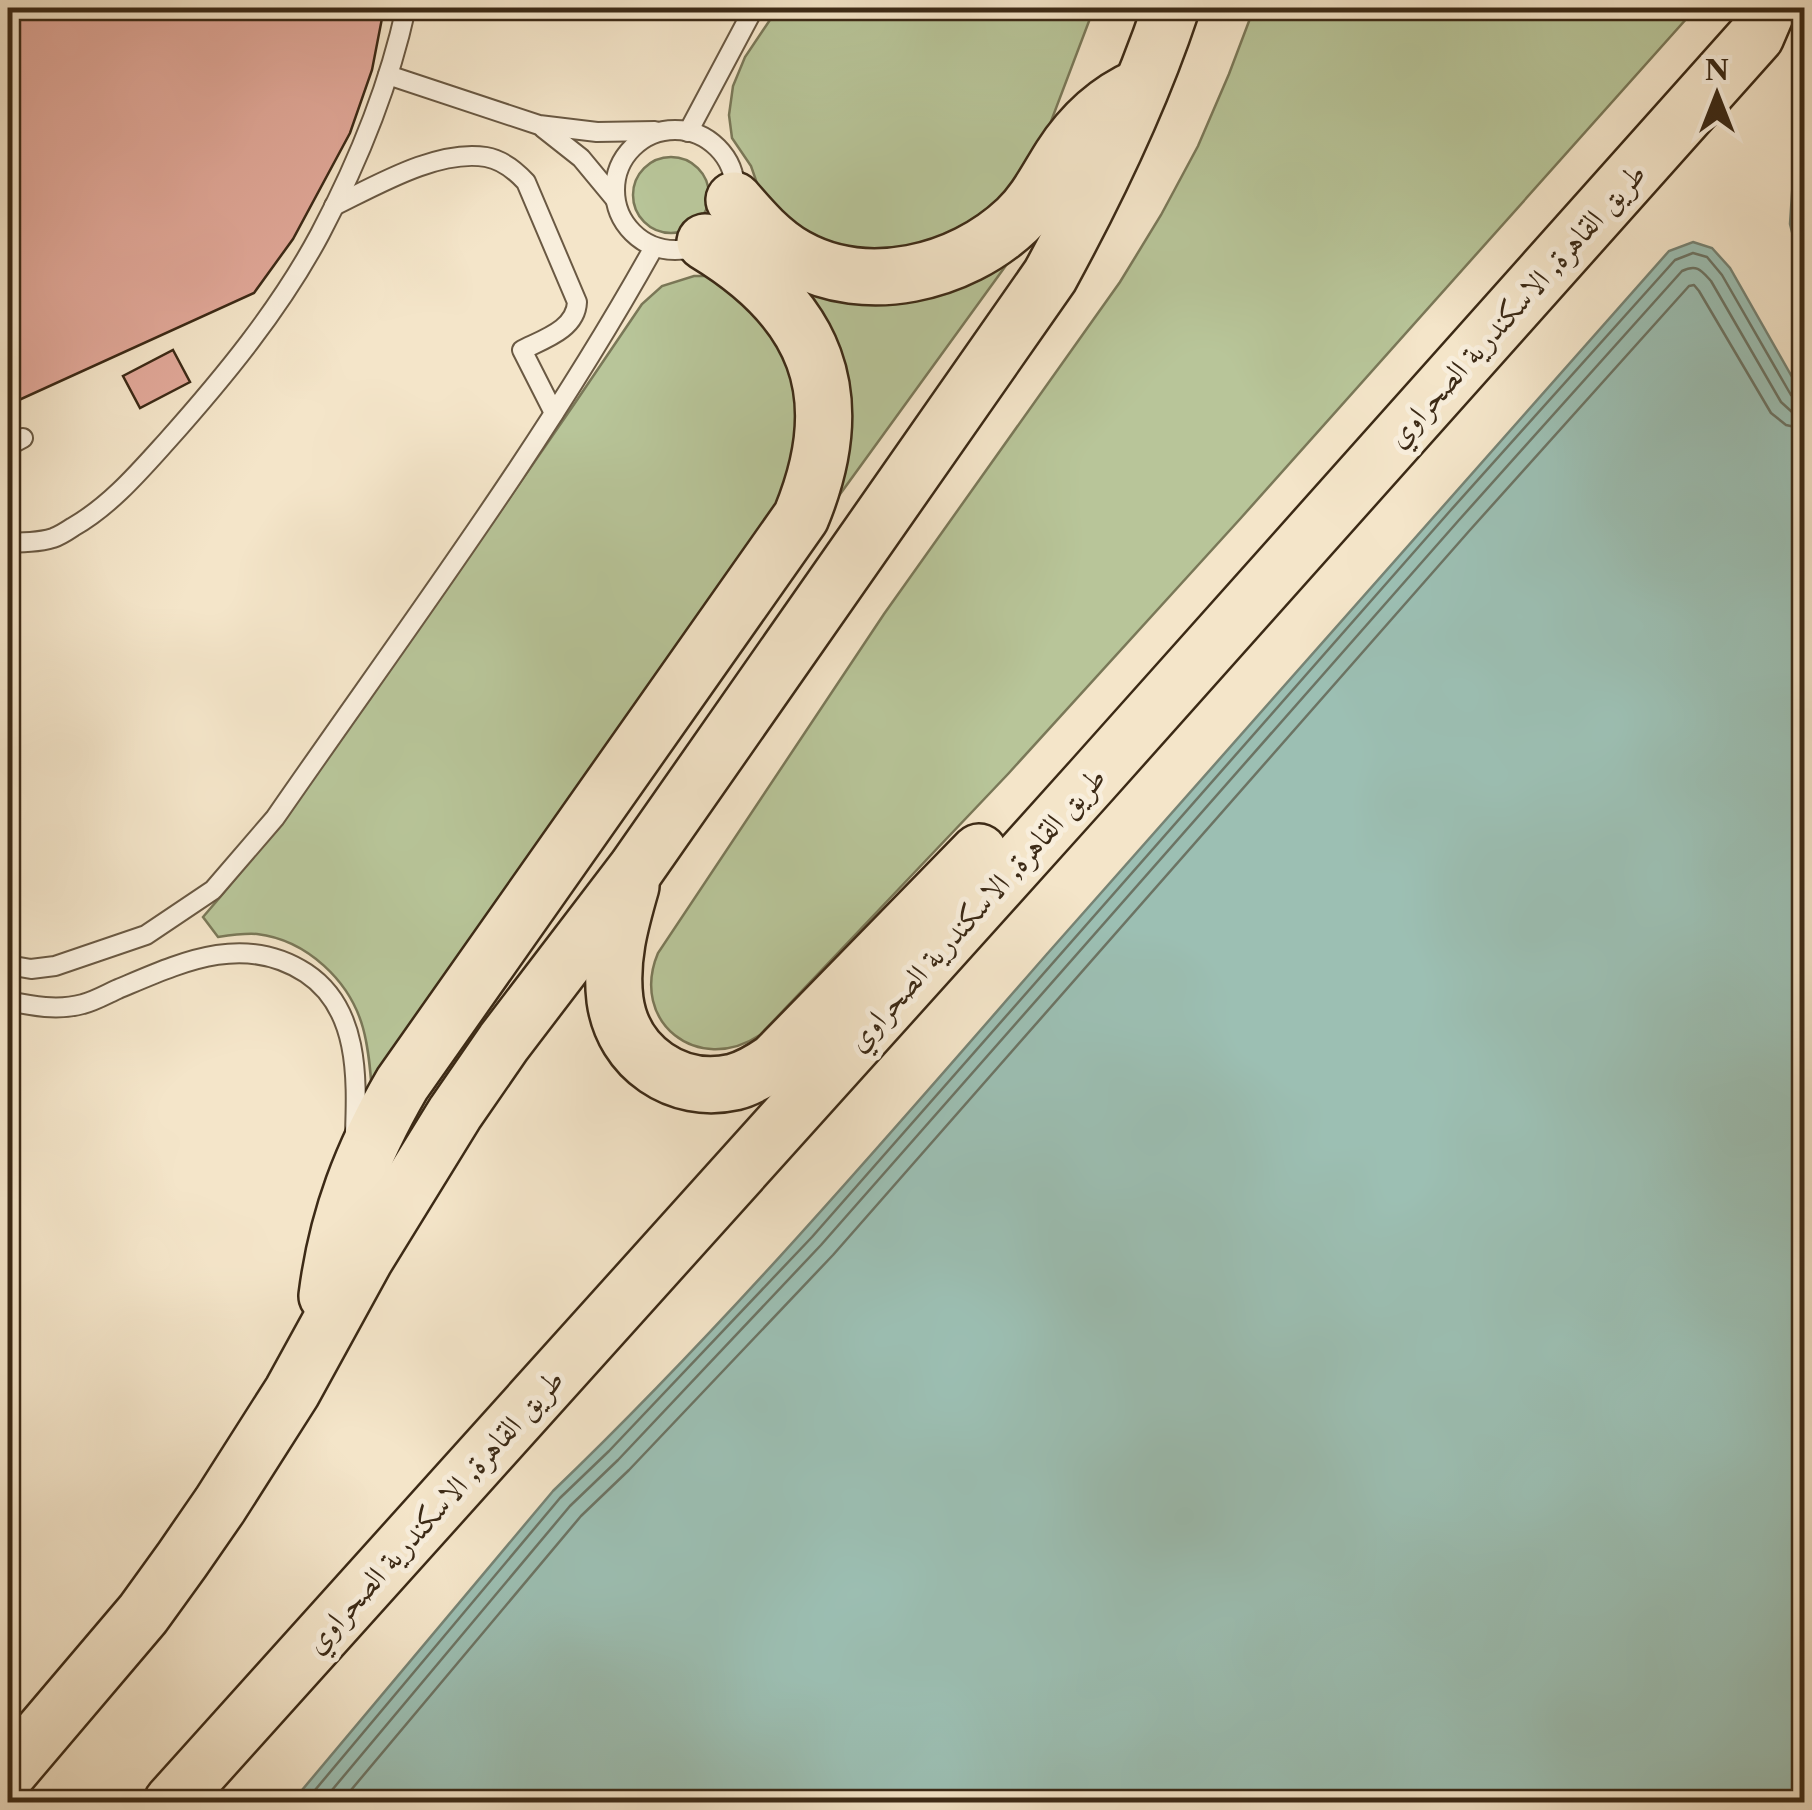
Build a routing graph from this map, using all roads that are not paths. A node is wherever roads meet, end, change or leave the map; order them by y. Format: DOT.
graph roads {
  1 [pos="406,8"];
  2 [pos="754,8"];
  3 [pos="1170,8"];
  4 [pos="1768,8"];
  5 [pos="388,76"];
  6 [pos="1142,85"];
  7 [pos="539,125"];
  8 [pos="666,130"];
  9 [pos="688,132"];
  10 [pos="615,200"];
  11 [pos="334,206"];
  12 [pos="698,230"];
  13 [pos="554,413"];
  14 [pos="8,542"];
  15 [pos="1092,781"];
  16 [pos="636,869"];
  17 [pos="8,965"];
  18 [pos="8,1001"];
  19 [pos="348,1198"];
  20 [pos="324,1335"];
  21 [pos="8,1773"];
  22 [pos="172,1802"];
  1 -- 5 [label="lane"];
  2 -- 9 [label="lane"];
  3 -- 6 [label="highway"];
  4 -- 15 [label="highway, طريق القاهرة, الاسكندرية الصحراوي"];
  5 -- 7 [label="lane"];
  5 -- 11 [label="lane"];
  6 -- 12 [label="highway"];
  6 -- 16 [label="highway"];
  7 -- 8 [label="lane"];
  7 -- 10 [label="lane"];
  8 -- 9 [label="lane"];
  8 -- 10 [label="lane"];
  9 -- 12 [label="lane"];
  10 -- 12 [label="lane"];
  11 -- 13 [label="lane"];
  11 -- 14 [label="lane"];
  12 -- 13 [label="lane"];
  12 -- 19 [label="highway"];
  13 -- 17 [label="lane"];
  15 -- 16 [label="highway"];
  15 -- 22 [label="highway, طريق القاهرة, الاسكندرية الصحراوي"];
  16 -- 20 [label="highway"];
  18 -- 19 [label="lane"];
  19 -- 20 [label="highway"];
  20 -- 21 [label="highway"];
}
